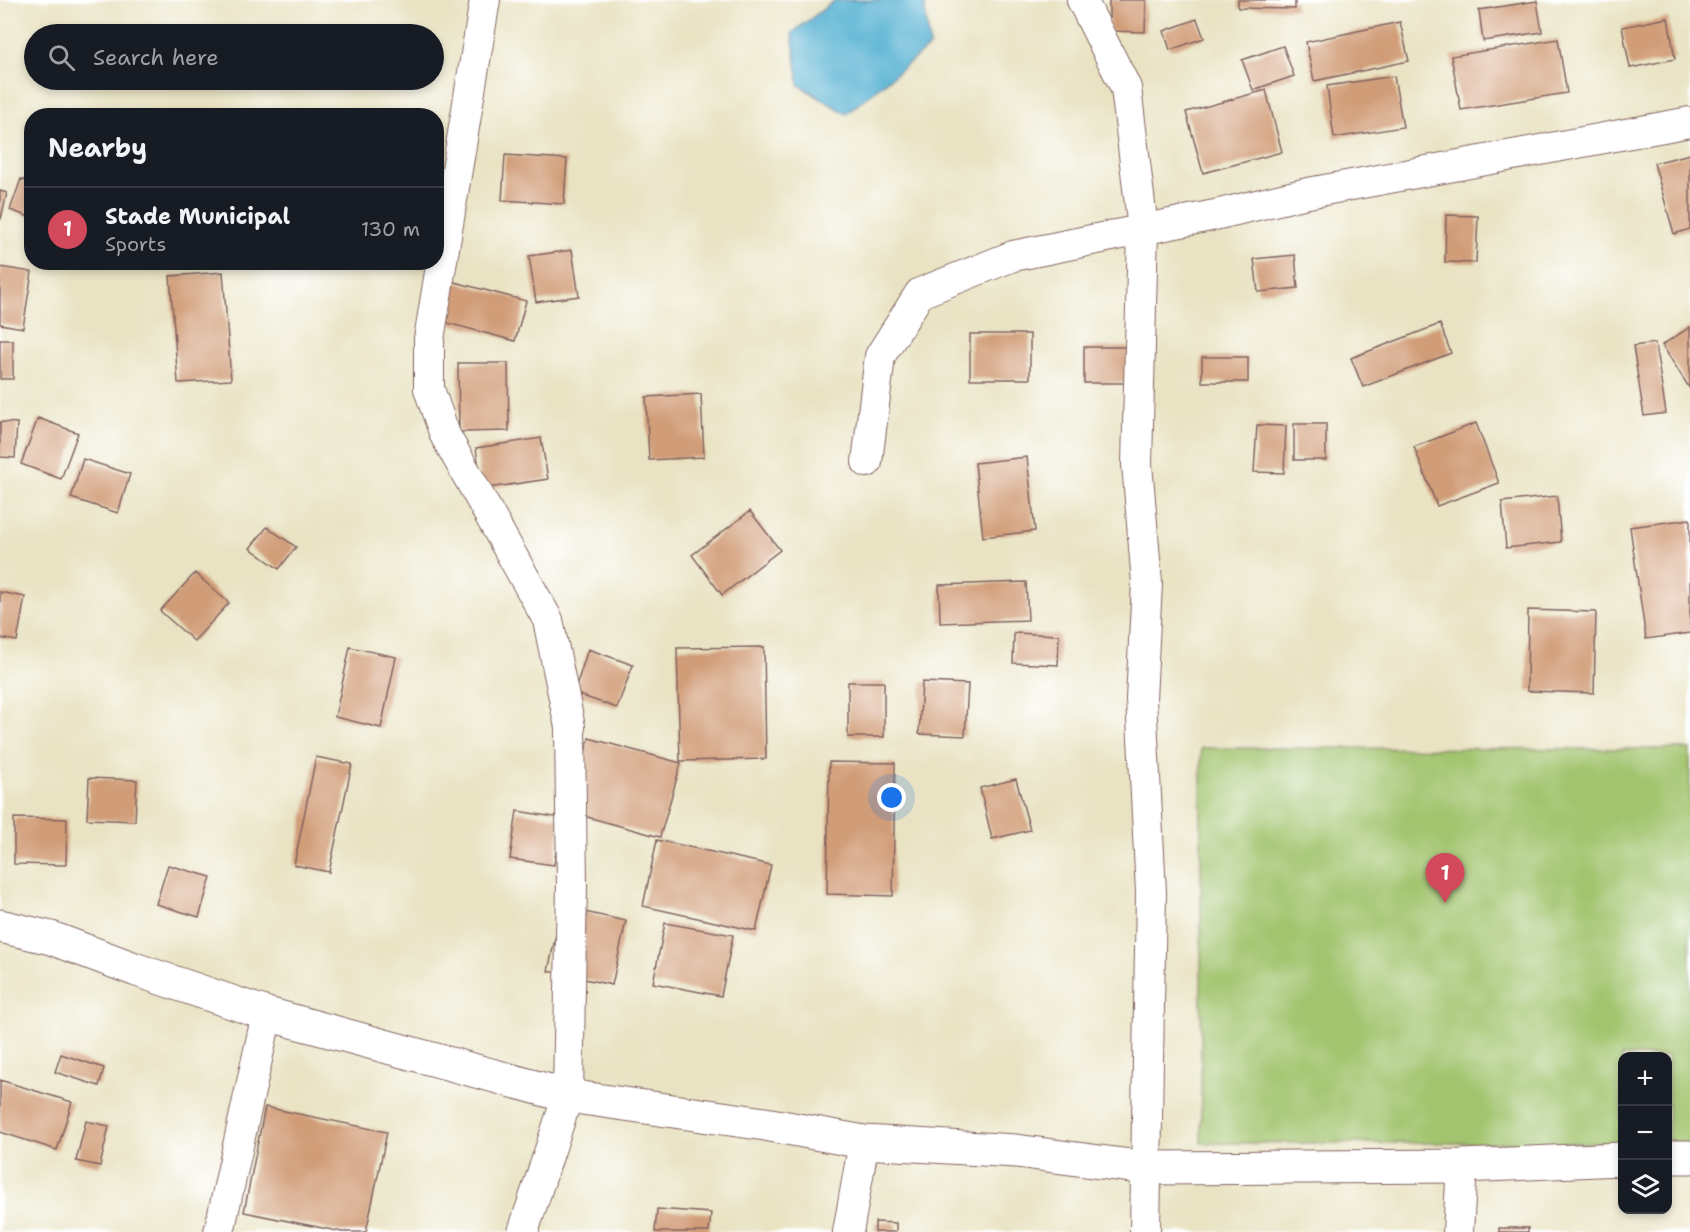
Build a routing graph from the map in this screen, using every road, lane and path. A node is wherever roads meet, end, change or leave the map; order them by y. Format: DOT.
graph roads {
  1 [pos="485,0"];
  2 [pos="1082,0"];
  3 [pos="1690,122"];
  4 [pos="1143,229"];
  5 [pos="444,248"];
  6 [pos="440,270"];
  7 [pos="867,462"];
  8 [pos="0,926"];
  9 [pos="267,1014"];
  10 [pos="568,1095"];
  11 [pos="864,1142"];
  12 [pos="1672,1157"];
  13 [pos="1690,1157"];
  14 [pos="1618,1159"];
  15 [pos="1462,1166"];
  16 [pos="1146,1168"];
  17 [pos="219,1232"];
  18 [pos="523,1232"];
  19 [pos="848,1232"];
  20 [pos="1145,1232"];
  21 [pos="1458,1232"];
  1 -- 5 [label="street"];
  2 -- 4 [label="street"];
  3 -- 4 [label="street"];
  4 -- 7 [label="street"];
  4 -- 16 [label="street"];
  6 -- 10 [label="street"];
  8 -- 9 [label="street"];
  9 -- 10 [label="street"];
  9 -- 17 [label="street"];
  10 -- 11 [label="street"];
  10 -- 18 [label="street"];
  11 -- 16 [label="street"];
  11 -- 19 [label="street"];
  12 -- 13 [label="street"];
  14 -- 15 [label="street"];
  15 -- 16 [label="street"];
  15 -- 21 [label="street"];
  16 -- 20 [label="street"];
}
